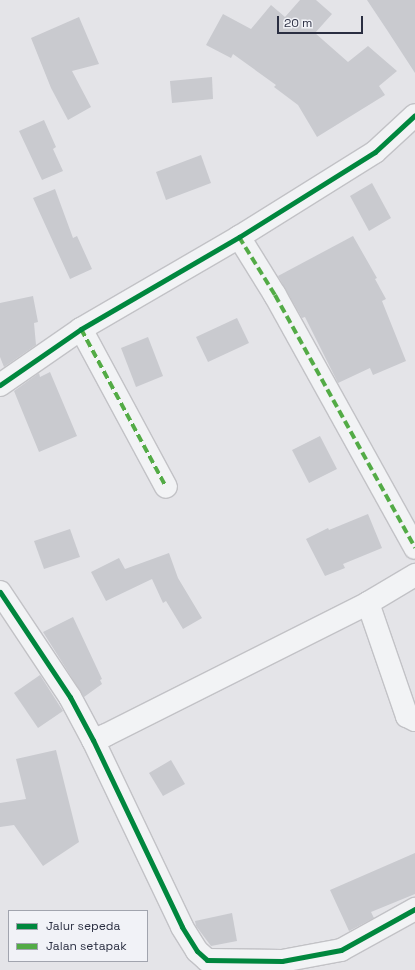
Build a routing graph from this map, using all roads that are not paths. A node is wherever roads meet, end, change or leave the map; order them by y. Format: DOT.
graph roads {
  1 [pos="415,115"];
  2 [pos="239,237"];
  3 [pos="81,329"];
  4 [pos="0,384"];
  5 [pos="166,487"];
  6 [pos="415,548"];
  7 [pos="415,575"];
  8 [pos="0,592"];
  9 [pos="368,603"];
  10 [pos="415,720"];
  11 [pos="93,740"];
  12 [pos="415,909"];
  1 -- 2 [label="street"];
  2 -- 3 [label="street"];
  2 -- 6 [label="street"];
  3 -- 4 [label="street"];
  3 -- 5 [label="street"];
  7 -- 9 [label="street"];
  8 -- 11 [label="street"];
  9 -- 10 [label="street"];
  9 -- 11 [label="street"];
  11 -- 12 [label="street"];
}
